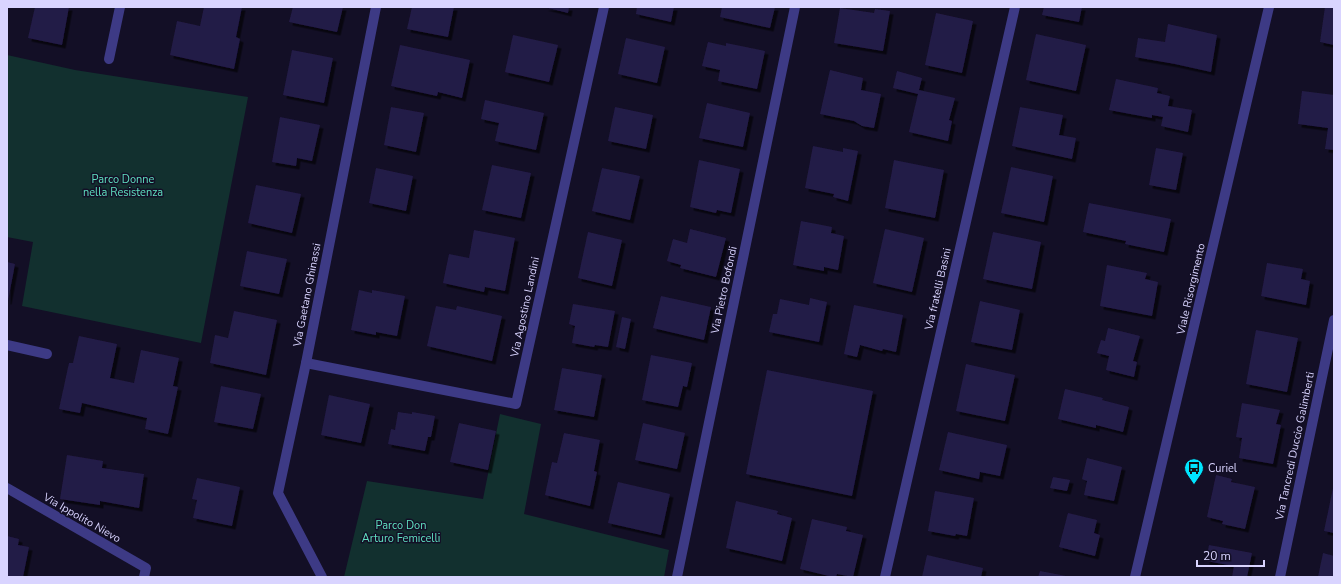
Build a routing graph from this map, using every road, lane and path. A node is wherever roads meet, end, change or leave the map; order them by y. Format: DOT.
graph roads {
  1 [pos="120,7"];
  2 [pos="376,7"];
  3 [pos="604,7"];
  4 [pos="795,7"];
  5 [pos="1015,7"];
  6 [pos="1269,7"];
  7 [pos="109,59"];
  8 [pos="1334,320"];
  9 [pos="7,345"];
  10 [pos="47,354"];
  11 [pos="306,363"];
  12 [pos="7,488"];
  13 [pos="145,573"];
  14 [pos="322,577"];
  15 [pos="677,577"];
  16 [pos="885,577"];
  17 [pos="1136,577"];
  18 [pos="1280,577"];
  1 -- 7 [label="street"];
  2 -- 11 [label="street, Via Gaetano Ghinassi"];
  3 -- 11 [label="street, Via Agostino Landini"];
  4 -- 15 [label="street, Via Pietro Bofondi"];
  5 -- 16 [label="street, Via fratelli Basini"];
  6 -- 17 [label="street, Viale Risorgimento"];
  8 -- 18 [label="street, Via Tancredi Duccio Galimberti"];
  9 -- 10 [label="street"];
  11 -- 14 [label="street, Via Gaetano Ghinassi"];
  12 -- 13 [label="street, Via Ippolito Nievo"];
}
